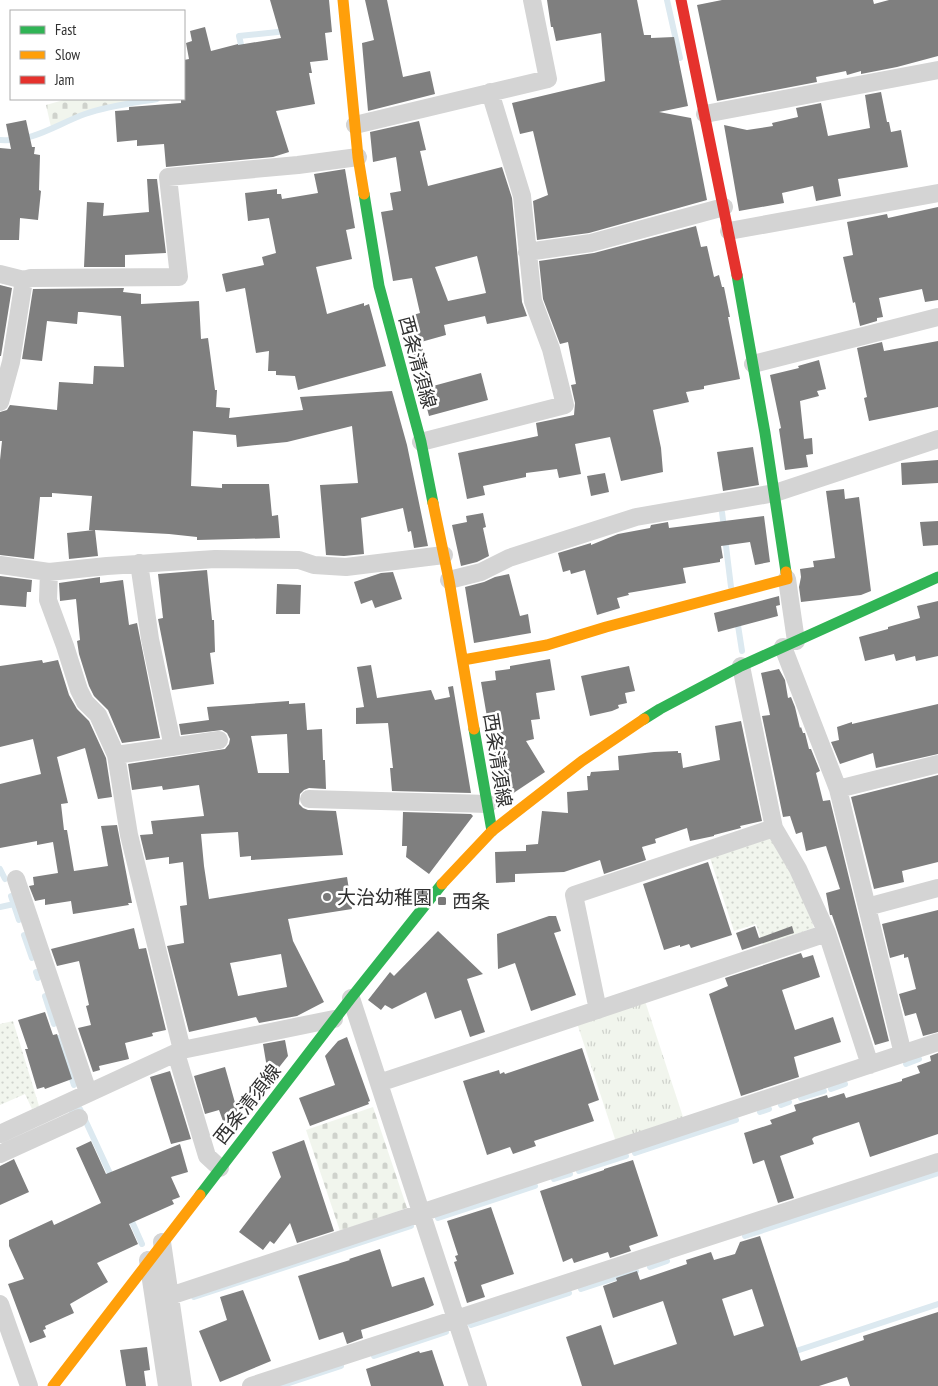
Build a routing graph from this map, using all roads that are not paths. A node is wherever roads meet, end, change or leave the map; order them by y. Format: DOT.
graph roads {
  1 [pos="343,0"];
  2 [pos="532,0"];
  3 [pos="681,0"];
  4 [pos="938,70"];
  5 [pos="490,92"];
  6 [pos="705,114"];
  7 [pos="355,125"];
  8 [pos="358,157"];
  9 [pos="938,193"];
  10 [pos="724,207"];
  11 [pos="730,231"];
  12 [pos="527,252"];
  13 [pos="0,274"];
  14 [pos="24,280"];
  15 [pos="938,317"];
  16 [pos="753,364"];
  17 [pos="0,402"];
  18 [pos="938,439"];
  19 [pos="421,442"];
  20 [pos="775,493"];
  21 [pos="444,555"];
  22 [pos="139,563"];
  23 [pos="0,565"];
  24 [pos="49,572"];
  25 [pos="938,576"];
  26 [pos="787,578"];
  27 [pos="449,580"];
  28 [pos="789,644"];
  29 [pos="463,660"];
  30 [pos="741,666"];
  31 [pos="219,740"];
  32 [pos="173,747"];
  33 [pos="116,755"];
  34 [pos="938,764"];
  35 [pos="838,790"];
  36 [pos="309,799"];
  37 [pos="488,804"];
  38 [pos="774,828"];
  39 [pos="492,831"];
  40 [pos="16,879"];
  41 [pos="938,888"];
  42 [pos="867,907"];
  43 [pos="827,933"];
  44 [pos="351,998"];
  45 [pos="598,1010"];
  46 [pos="334,1019"];
  47 [pos="938,1042"];
  48 [pos="179,1052"];
  49 [pos="903,1054"];
  50 [pos="870,1065"];
  51 [pos="379,1083"];
  52 [pos="88,1092"];
  53 [pos="54,1108"];
  54 [pos="79,1118"];
  55 [pos="62,1126"];
  56 [pos="0,1134"];
  57 [pos="0,1154"];
  58 [pos="938,1162"];
  59 [pos="220,1168"];
  60 [pos="421,1213"];
  61 [pos="162,1242"];
  62 [pos="148,1260"];
  63 [pos="170,1296"];
  64 [pos="0,1304"];
  65 [pos="456,1320"];
  66 [pos="29,1386"];
  67 [pos="53,1386"];
  68 [pos="166,1386"];
  69 [pos="183,1386"];
  70 [pos="251,1386"];
  71 [pos="478,1386"];
  1 -- 7 [label="main road, 西条清須線"];
  2 -- 5 [label="street"];
  3 -- 6 [label="main road"];
  4 -- 6 [label="street"];
  5 -- 7 [label="street"];
  5 -- 12 [label="street"];
  6 -- 10 [label="main road"];
  7 -- 8 [label="main road, 西条清須線"];
  8 -- 14 [label="street"];
  8 -- 19 [label="main road, 西条清須線"];
  9 -- 11 [label="street"];
  10 -- 11 [label="main road"];
  10 -- 12 [label="street"];
  11 -- 16 [label="main road"];
  12 -- 19 [label="street"];
  13 -- 14 [label="street"];
  14 -- 17 [label="street"];
  15 -- 16 [label="street"];
  16 -- 20 [label="main road"];
  18 -- 20 [label="street"];
  19 -- 21 [label="main road, 西条清須線"];
  20 -- 26 [label="main road"];
  20 -- 27 [label="street"];
  21 -- 22 [label="street"];
  21 -- 27 [label="main road, 西条清須線"];
  22 -- 24 [label="street"];
  22 -- 32 [label="street"];
  23 -- 24 [label="street"];
  24 -- 33 [label="street"];
  25 -- 28 [label="main road"];
  26 -- 28 [label="street"];
  26 -- 29 [label="main road"];
  27 -- 29 [label="main road, 西条清須線"];
  28 -- 30 [label="main road"];
  28 -- 35 [label="street"];
  29 -- 37 [label="main road, 西条清須線"];
  30 -- 38 [label="street"];
  30 -- 39 [label="main road"];
  31 -- 32 [label="street"];
  32 -- 33 [label="street"];
  33 -- 48 [label="street"];
  34 -- 35 [label="street"];
  35 -- 42 [label="street"];
  36 -- 37 [label="street"];
  37 -- 39 [label="main road, 西条清須線"];
  38 -- 43 [label="street"];
  38 -- 45 [label="street"];
  39 -- 44 [label="main road, 西条清須線"];
  40 -- 52 [label="street"];
  41 -- 42 [label="street"];
  42 -- 49 [label="street"];
  43 -- 45 [label="street"];
  43 -- 50 [label="street"];
  44 -- 46 [label="main road, 西条清須線"];
  44 -- 51 [label="street"];
  45 -- 51 [label="street"];
  46 -- 48 [label="street"];
  46 -- 59 [label="main road, 西条清須線"];
  47 -- 49 [label="street"];
  48 -- 52 [label="street"];
  48 -- 59 [label="street"];
  49 -- 50 [label="street"];
  50 -- 60 [label="street"];
  51 -- 60 [label="street"];
  52 -- 53 [label="street"];
  53 -- 55 [label="street"];
  53 -- 56 [label="street"];
  54 -- 55 [label="street"];
  55 -- 57 [label="street"];
  58 -- 65 [label="street"];
  59 -- 61 [label="main road, 西条清須線"];
  60 -- 63 [label="street"];
  60 -- 65 [label="street"];
  61 -- 62 [label="main road, 西条清須線"];
  61 -- 63 [label="street"];
  62 -- 67 [label="main road, 西条清須線"];
  62 -- 68 [label="street"];
  63 -- 69 [label="street"];
  64 -- 66 [label="street"];
  65 -- 70 [label="street"];
  65 -- 71 [label="street"];
}
